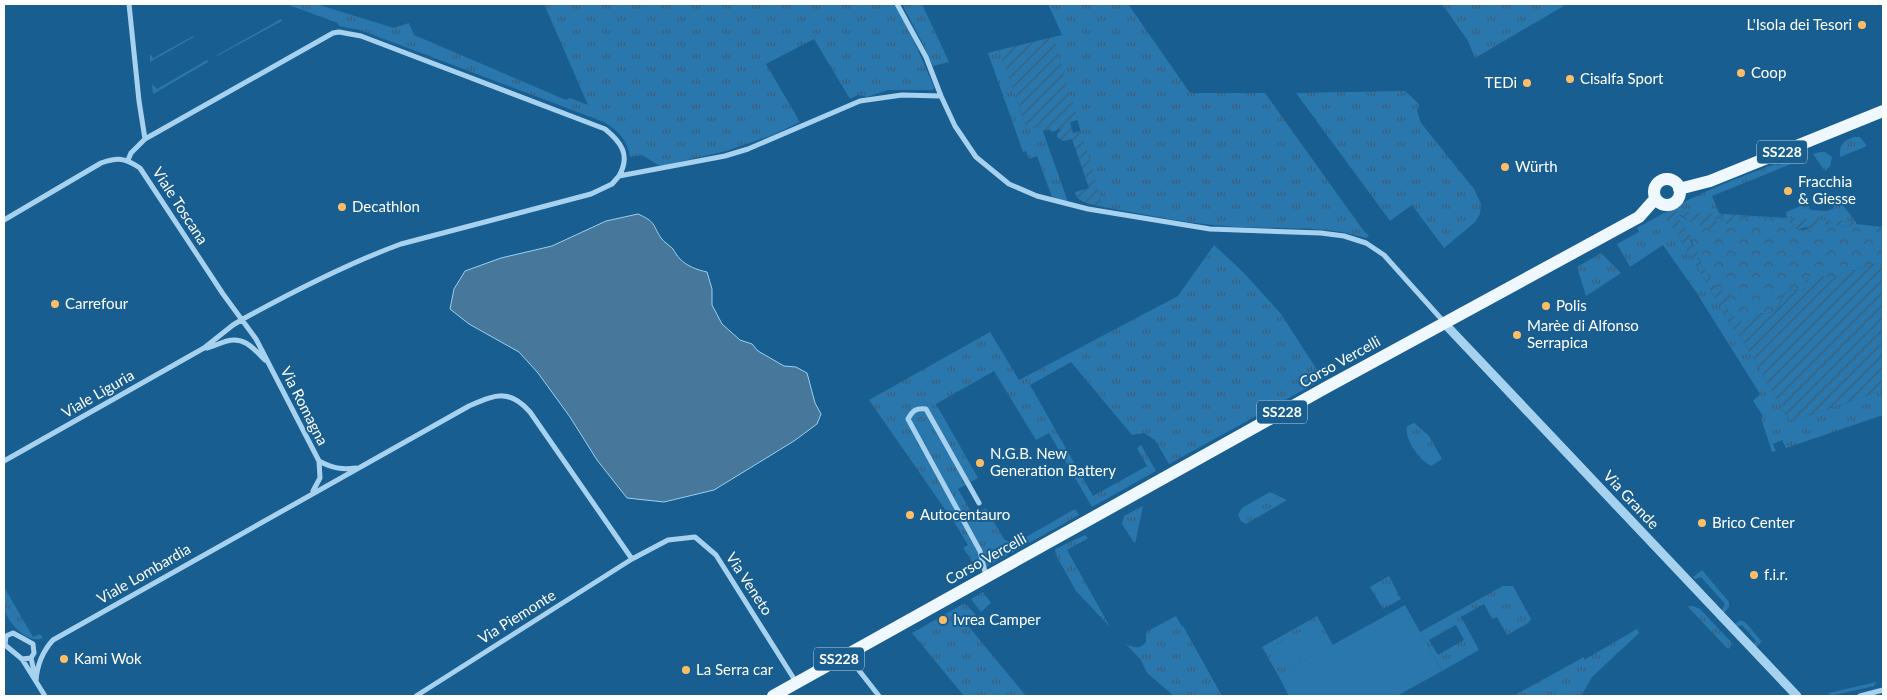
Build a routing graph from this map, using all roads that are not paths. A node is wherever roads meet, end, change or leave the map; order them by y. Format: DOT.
graph roads {
  1 [pos="129,4"];
  2 [pos="897,4"];
  3 [pos="940,96"];
  4 [pos="1883,111"];
  5 [pos="145,139"];
  6 [pos="128,160"];
  7 [pos="619,176"];
  8 [pos="1679,189"];
  9 [pos="1656,200"];
  10 [pos="4,220"];
  11 [pos="243,319"];
  12 [pos="1444,323"];
  13 [pos="204,348"];
  14 [pos="267,362"];
  15 [pos="4,461"];
  16 [pos="319,461"];
  17 [pos="359,468"];
  18 [pos="307,496"];
  19 [pos="979,503"];
  20 [pos="632,559"];
  21 [pos="987,577"];
  22 [pos="4,637"];
  23 [pos="46,648"];
  24 [pos="33,655"];
  25 [pos="847,655"];
  26 [pos="22,658"];
  27 [pos="36,681"];
  28 [pos="797,683"];
  29 [pos="1883,690"];
  30 [pos="46,696"];
  31 [pos="416,696"];
  32 [pos="773,696"];
  33 [pos="879,696"];
  34 [pos="1797,696"];
  35 [pos="1860,696"];
  1 -- 5 [label="street"];
  2 -- 3 [label="street"];
  3 -- 7 [label="street"];
  3 -- 12 [label="street"];
  4 -- 8 [label="main road, SS228"];
  5 -- 6 [label="street"];
  5 -- 7 [label="street"];
  6 -- 10 [label="street"];
  6 -- 11 [label="street, Viale Toscana"];
  7 -- 11 [label="street"];
  8 -- 9 [label="main road"];
  8 -- 9 [label="main road, SS228"];
  9 -- 12 [label="main road, Corso Vercelli / SS228"];
  11 -- 13 [label="street"];
  11 -- 14 [label="street, Viale Toscana"];
  12 -- 21 [label="main road, Corso Vercelli / SS228"];
  12 -- 34 [label="street, Via Grande"];
  13 -- 14 [label="street"];
  13 -- 15 [label="street, Viale Liguria"];
  14 -- 16 [label="street, Via Romagna"];
  16 -- 17 [label="street"];
  16 -- 18 [label="street"];
  17 -- 18 [label="street, Viale Lombardia"];
  17 -- 20 [label="street, Viale Lombardia"];
  18 -- 23 [label="street, Viale Lombardia"];
  19 -- 21 [label="street"];
  20 -- 28 [label="street, Via Veneto"];
  20 -- 31 [label="street, Via Piemonte"];
  21 -- 25 [label="main road, Corso Vercelli / SS228"];
  22 -- 24 [label="street"];
  22 -- 26 [label="street"];
  23 -- 24 [label="street, Viale Lombardia"];
  23 -- 27 [label="street"];
  24 -- 26 [label="street"];
  24 -- 27 [label="street"];
  25 -- 28 [label="main road, SS228"];
  25 -- 33 [label="street"];
  26 -- 27 [label="street"];
  27 -- 30 [label="street"];
  28 -- 32 [label="main road, SS228"];
  29 -- 35 [label="street"];
}
